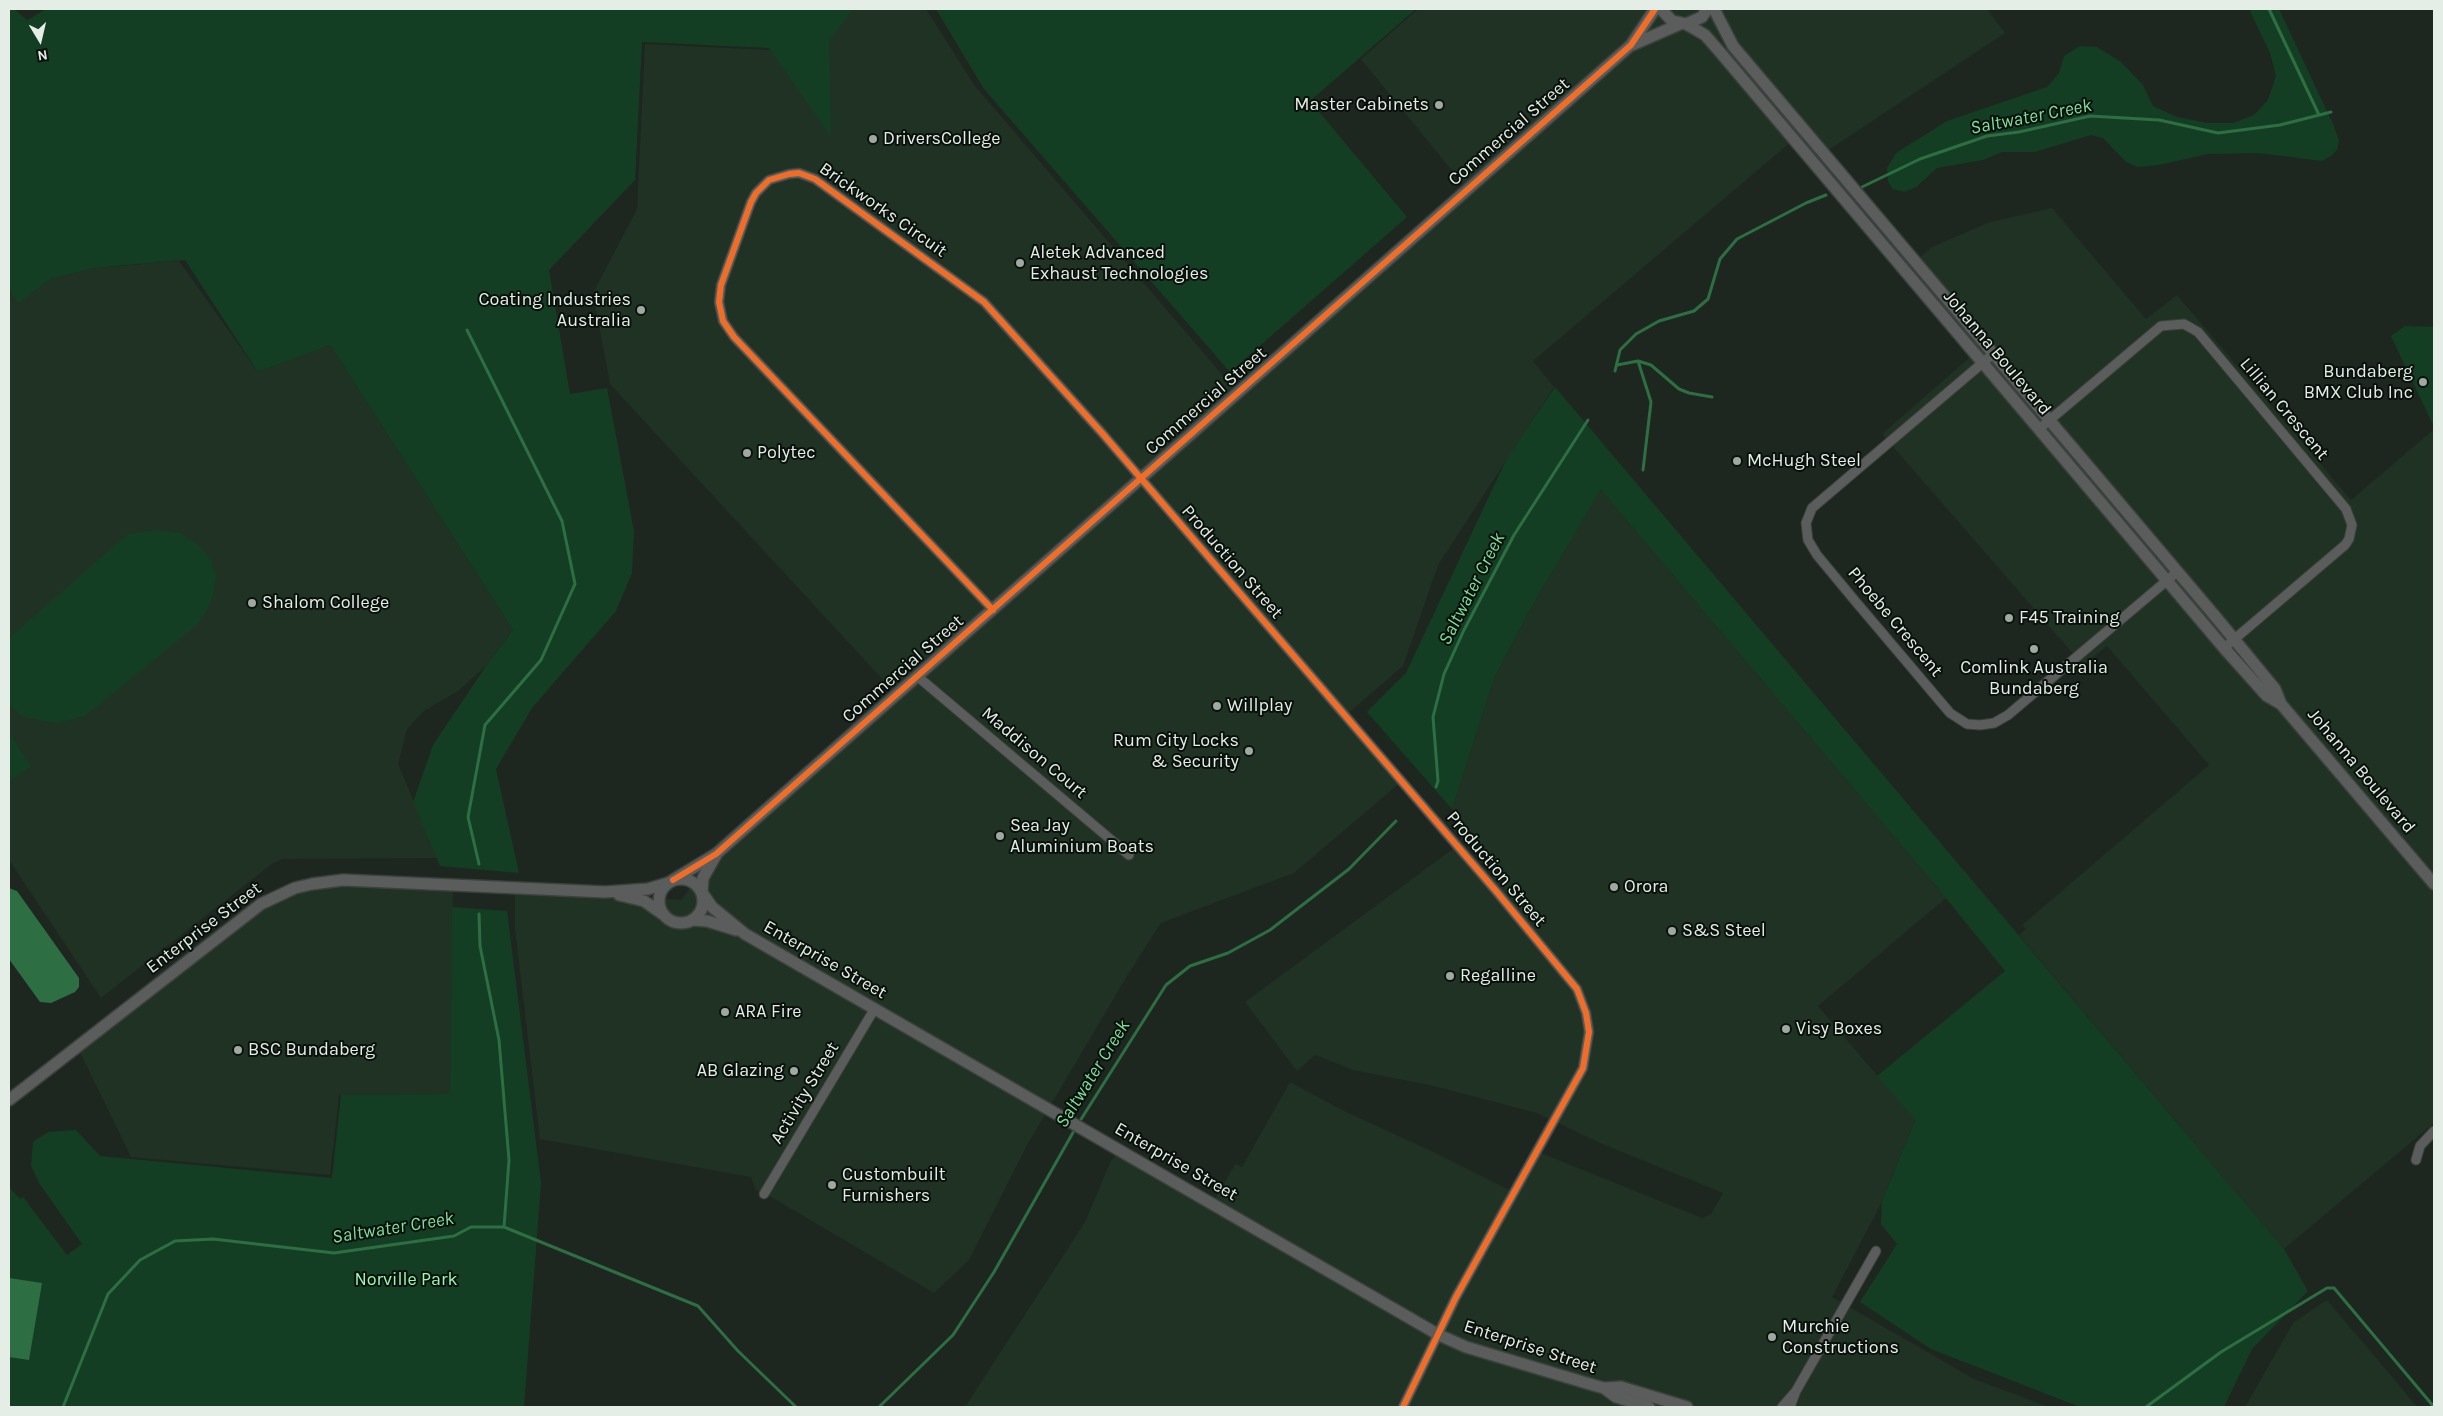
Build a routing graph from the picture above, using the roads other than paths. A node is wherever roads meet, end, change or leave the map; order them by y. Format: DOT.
graph roads {
  1 [pos="1655,9"];
  2 [pos="1661,9"];
  3 [pos="1707,9"];
  4 [pos="1714,9"];
  5 [pos="1683,24"];
  6 [pos="1630,45"];
  7 [pos="1993,354"];
  8 [pos="1983,362"];
  9 [pos="2050,420"];
  10 [pos="2039,429"];
  11 [pos="1141,478"];
  12 [pos="2177,572"];
  13 [pos="2167,580"];
  14 [pos="993,610"];
  15 [pos="2234,639"];
  16 [pos="2224,648"];
  17 [pos="918,676"];
  18 [pos="2281,704"];
  19 [pos="716,854"];
  20 [pos="1130,855"];
  21 [pos="671,882"];
  22 [pos="2434,884"];
  23 [pos="606,892"];
  24 [pos="702,893"];
  25 [pos="664,915"];
  26 [pos="692,920"];
  27 [pos="745,934"];
  28 [pos="875,1008"];
  29 [pos="9,1100"];
  30 [pos="2434,1131"];
  31 [pos="2416,1160"];
  32 [pos="764,1194"];
  33 [pos="1876,1251"];
  34 [pos="1439,1334"];
  35 [pos="1604,1388"];
  36 [pos="1794,1401"];
  37 [pos="1403,1407"];
  38 [pos="1649,1407"];
  39 [pos="1686,1407"];
  40 [pos="1782,1407"];
  1 -- 6 [label="street, Commercial Street"];
  2 -- 5 [label="street, Johanna Boulevard"];
  3 -- 5 [label="street, Commercial Street"];
  4 -- 7 [label="street, Johanna Boulevard"];
  5 -- 6 [label="street, Commercial Street"];
  5 -- 8 [label="street, Johanna Boulevard"];
  6 -- 11 [label="street, Commercial Street"];
  7 -- 8 [label="street, Phoebe Crescent"];
  7 -- 9 [label="street, Johanna Boulevard"];
  8 -- 10 [label="street, Johanna Boulevard"];
  8 -- 13 [label="street, Phoebe Crescent"];
  9 -- 10 [label="street, Lillian Crescent"];
  9 -- 12 [label="street, Johanna Boulevard"];
  9 -- 15 [label="street, Lillian Crescent"];
  10 -- 13 [label="street, Johanna Boulevard"];
  11 -- 14 [label="street, Commercial Street"];
  11 -- 14 [label="street, Brickworks Circuit"];
  11 -- 34 [label="street, Production Street"];
  12 -- 13 [label="street, Phoebe Crescent"];
  12 -- 15 [label="street, Johanna Boulevard"];
  13 -- 16 [label="street, Johanna Boulevard"];
  14 -- 17 [label="street, Commercial Street"];
  15 -- 16 [label="street, Lillian Crescent"];
  15 -- 18 [label="street, Johanna Boulevard"];
  16 -- 18 [label="street, Johanna Boulevard"];
  17 -- 19 [label="street, Commercial Street"];
  17 -- 20 [label="street, Maddison Court"];
  18 -- 22 [label="street, Johanna Boulevard"];
  19 -- 21 [label="street, Commercial Street"];
  19 -- 24 [label="street, Commercial Street"];
  21 -- 23 [label="street, Enterprise Street"];
  21 -- 24 [label="street"];
  21 -- 25 [label="street"];
  23 -- 25 [label="street, Enterprise Street"];
  23 -- 29 [label="street, Enterprise Street"];
  24 -- 26 [label="street"];
  24 -- 27 [label="street, Enterprise Street"];
  25 -- 26 [label="street"];
  26 -- 27 [label="street, Enterprise Street"];
  27 -- 28 [label="street, Enterprise Street"];
  28 -- 32 [label="street, Activity Street"];
  28 -- 34 [label="street, Enterprise Street"];
  30 -- 31 [label="street"];
  33 -- 36 [label="street"];
  34 -- 35 [label="street, Enterprise Street"];
  34 -- 37 [label="street, Production Street"];
  35 -- 38 [label="street, Enterprise Street"];
  35 -- 39 [label="street, Enterprise Street"];
  36 -- 40 [label="street"];
}
